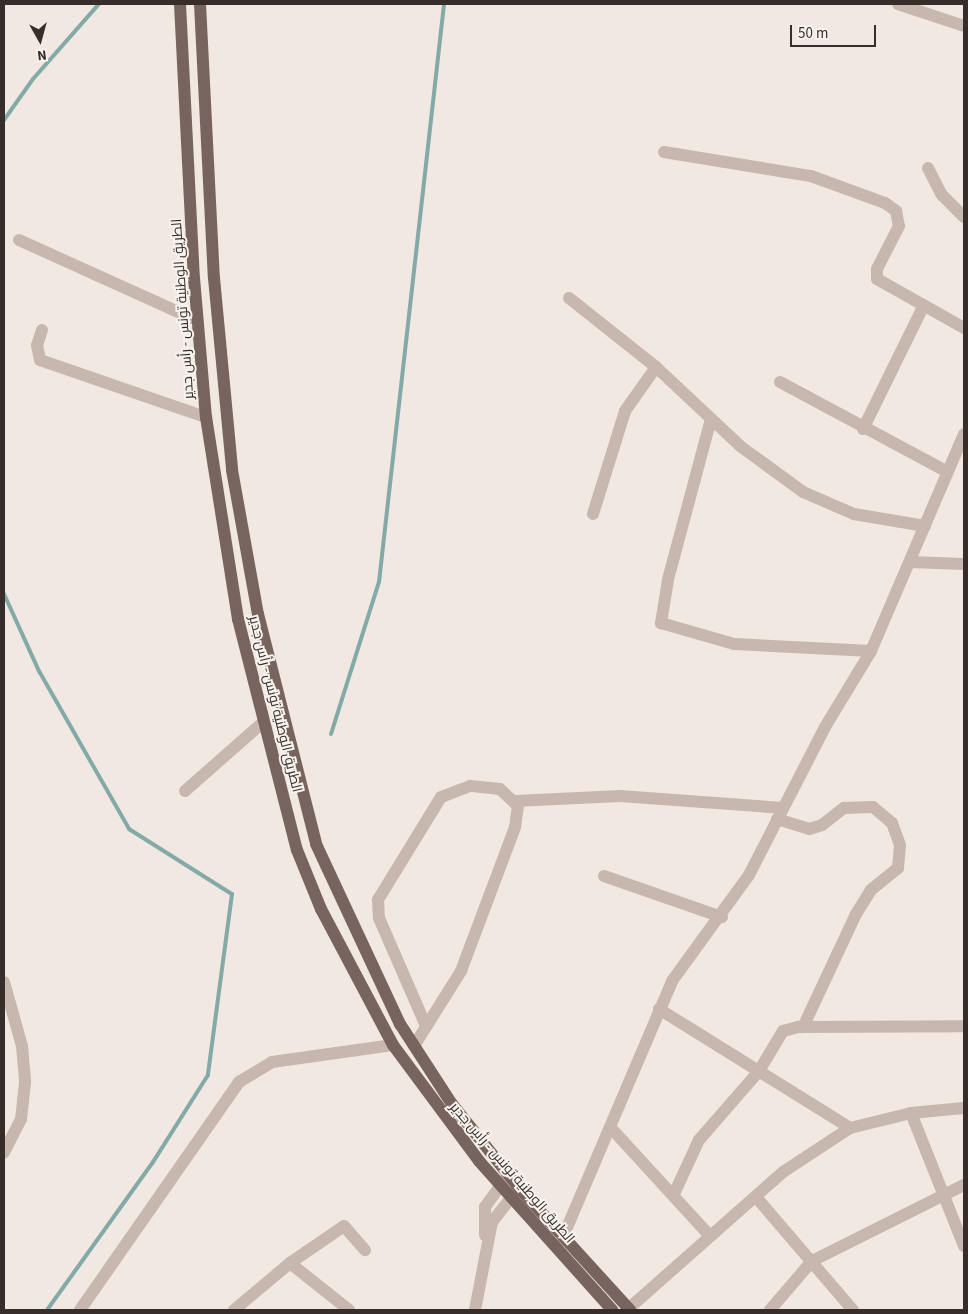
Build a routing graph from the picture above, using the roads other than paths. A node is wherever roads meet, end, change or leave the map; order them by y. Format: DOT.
graph roads {
  1 [pos="180,4"];
  2 [pos="200,4"];
  3 [pos="898,4"];
  4 [pos="964,26"];
  5 [pos="664,152"];
  6 [pos="928,168"];
  7 [pos="964,217"];
  8 [pos="19,240"];
  9 [pos="194,278"];
  10 [pos="214,278"];
  11 [pos="569,298"];
  12 [pos="924,305"];
  13 [pos="198,320"];
  14 [pos="964,328"];
  15 [pos="42,330"];
  16 [pos="656,367"];
  17 [pos="780,382"];
  18 [pos="206,417"];
  19 [pos="711,419"];
  20 [pos="864,430"];
  21 [pos="964,434"];
  22 [pos="946,471"];
  23 [pos="593,514"];
  24 [pos="925,526"];
  25 [pos="911,562"];
  26 [pos="964,564"];
  27 [pos="871,651"];
  28 [pos="262,723"];
  29 [pos="185,791"];
  30 [pos="515,801"];
  31 [pos="780,813"];
  32 [pos="604,876"];
  33 [pos="722,917"];
  34 [pos="4,982"];
  35 [pos="659,1009"];
  36 [pos="426,1026"];
  37 [pos="964,1026"];
  38 [pos="803,1027"];
  39 [pos="393,1045"];
  40 [pos="414,1046"];
  41 [pos="759,1071"];
  42 [pos="964,1108"];
  43 [pos="911,1113"];
  44 [pos="612,1128"];
  45 [pos="850,1128"];
  46 [pos="4,1153"];
  47 [pos="509,1175"];
  48 [pos="964,1185"];
  49 [pos="500,1186"];
  50 [pos="515,1192"];
  51 [pos="674,1194"];
  52 [pos="756,1197"];
  53 [pos="941,1197"];
  54 [pos="708,1235"];
  55 [pos="563,1237"];
  56 [pos="486,1242"];
  57 [pos="964,1246"];
  58 [pos="365,1250"];
  59 [pos="812,1261"];
  60 [pos="290,1263"];
  61 [pos="80,1310"];
  62 [pos="234,1310"];
  63 [pos="349,1310"];
  64 [pos="476,1310"];
  65 [pos="612,1310"];
  66 [pos="629,1310"];
  67 [pos="770,1310"];
  68 [pos="854,1310"];
  1 -- 9 [label="main road, الطريق الوطنية تونس - رأس جدير"];
  2 -- 10 [label="main road, الطريق الوطنية تونس - رأس جدير"];
  3 -- 4 [label="street"];
  5 -- 12 [label="street"];
  6 -- 7 [label="street"];
  8 -- 13 [label="street"];
  9 -- 10 [label="main road"];
  9 -- 13 [label="main road, الطريق الوطنية تونس - رأس جدير"];
  10 -- 40 [label="main road, الطريق الوطنية تونس - رأس جدير"];
  11 -- 16 [label="street"];
  12 -- 14 [label="street"];
  12 -- 20 [label="street"];
  13 -- 18 [label="main road, الطريق الوطنية تونس - رأس جدير"];
  15 -- 18 [label="street"];
  16 -- 19 [label="street"];
  16 -- 23 [label="street"];
  17 -- 20 [label="street"];
  18 -- 28 [label="main road, الطريق الوطنية تونس - رأس جدير"];
  19 -- 24 [label="street"];
  19 -- 27 [label="street"];
  20 -- 22 [label="street"];
  21 -- 22 [label="street"];
  22 -- 24 [label="street"];
  24 -- 25 [label="street"];
  25 -- 26 [label="street"];
  25 -- 27 [label="street"];
  27 -- 31 [label="street"];
  28 -- 29 [label="street"];
  28 -- 39 [label="main road, الطريق الوطنية تونس - رأس جدير"];
  30 -- 31 [label="street"];
  30 -- 36 [label="street"];
  30 -- 36 [label="street"];
  31 -- 33 [label="street"];
  31 -- 38 [label="street"];
  32 -- 33 [label="street"];
  33 -- 35 [label="street"];
  34 -- 46 [label="street"];
  35 -- 41 [label="street"];
  35 -- 44 [label="street"];
  36 -- 40 [label="street"];
  37 -- 38 [label="street"];
  38 -- 41 [label="street"];
  39 -- 49 [label="main road, الطريق الوطنية تونس - رأس جدير"];
  39 -- 61 [label="street"];
  40 -- 47 [label="main road, الطريق الوطنية تونس - رأس جدير"];
  41 -- 45 [label="street"];
  41 -- 51 [label="street"];
  42 -- 43 [label="street"];
  43 -- 45 [label="street"];
  43 -- 53 [label="street"];
  44 -- 51 [label="street"];
  44 -- 55 [label="street"];
  45 -- 52 [label="street"];
  47 -- 49 [label="street"];
  47 -- 50 [label="main road, الطريق الوطنية تونس - رأس جدير"];
  48 -- 53 [label="street"];
  49 -- 50 [label="main road, الطريق الوطنية تونس - رأس جدير"];
  49 -- 56 [label="street"];
  50 -- 55 [label="main road, الطريق الوطنية تونس - رأس جدير"];
  50 -- 56 [label="street"];
  50 -- 65 [label="main road, الطريق الوطنية تونس - رأس جدير"];
  51 -- 54 [label="street"];
  52 -- 54 [label="street"];
  52 -- 59 [label="street"];
  53 -- 57 [label="street"];
  53 -- 59 [label="street"];
  54 -- 66 [label="street"];
  55 -- 66 [label="main road, الطريق الوطنية تونس - رأس جدير"];
  56 -- 64 [label="street"];
  58 -- 60 [label="street"];
  59 -- 67 [label="street"];
  59 -- 68 [label="street"];
  60 -- 62 [label="street"];
  60 -- 63 [label="street"];
}
